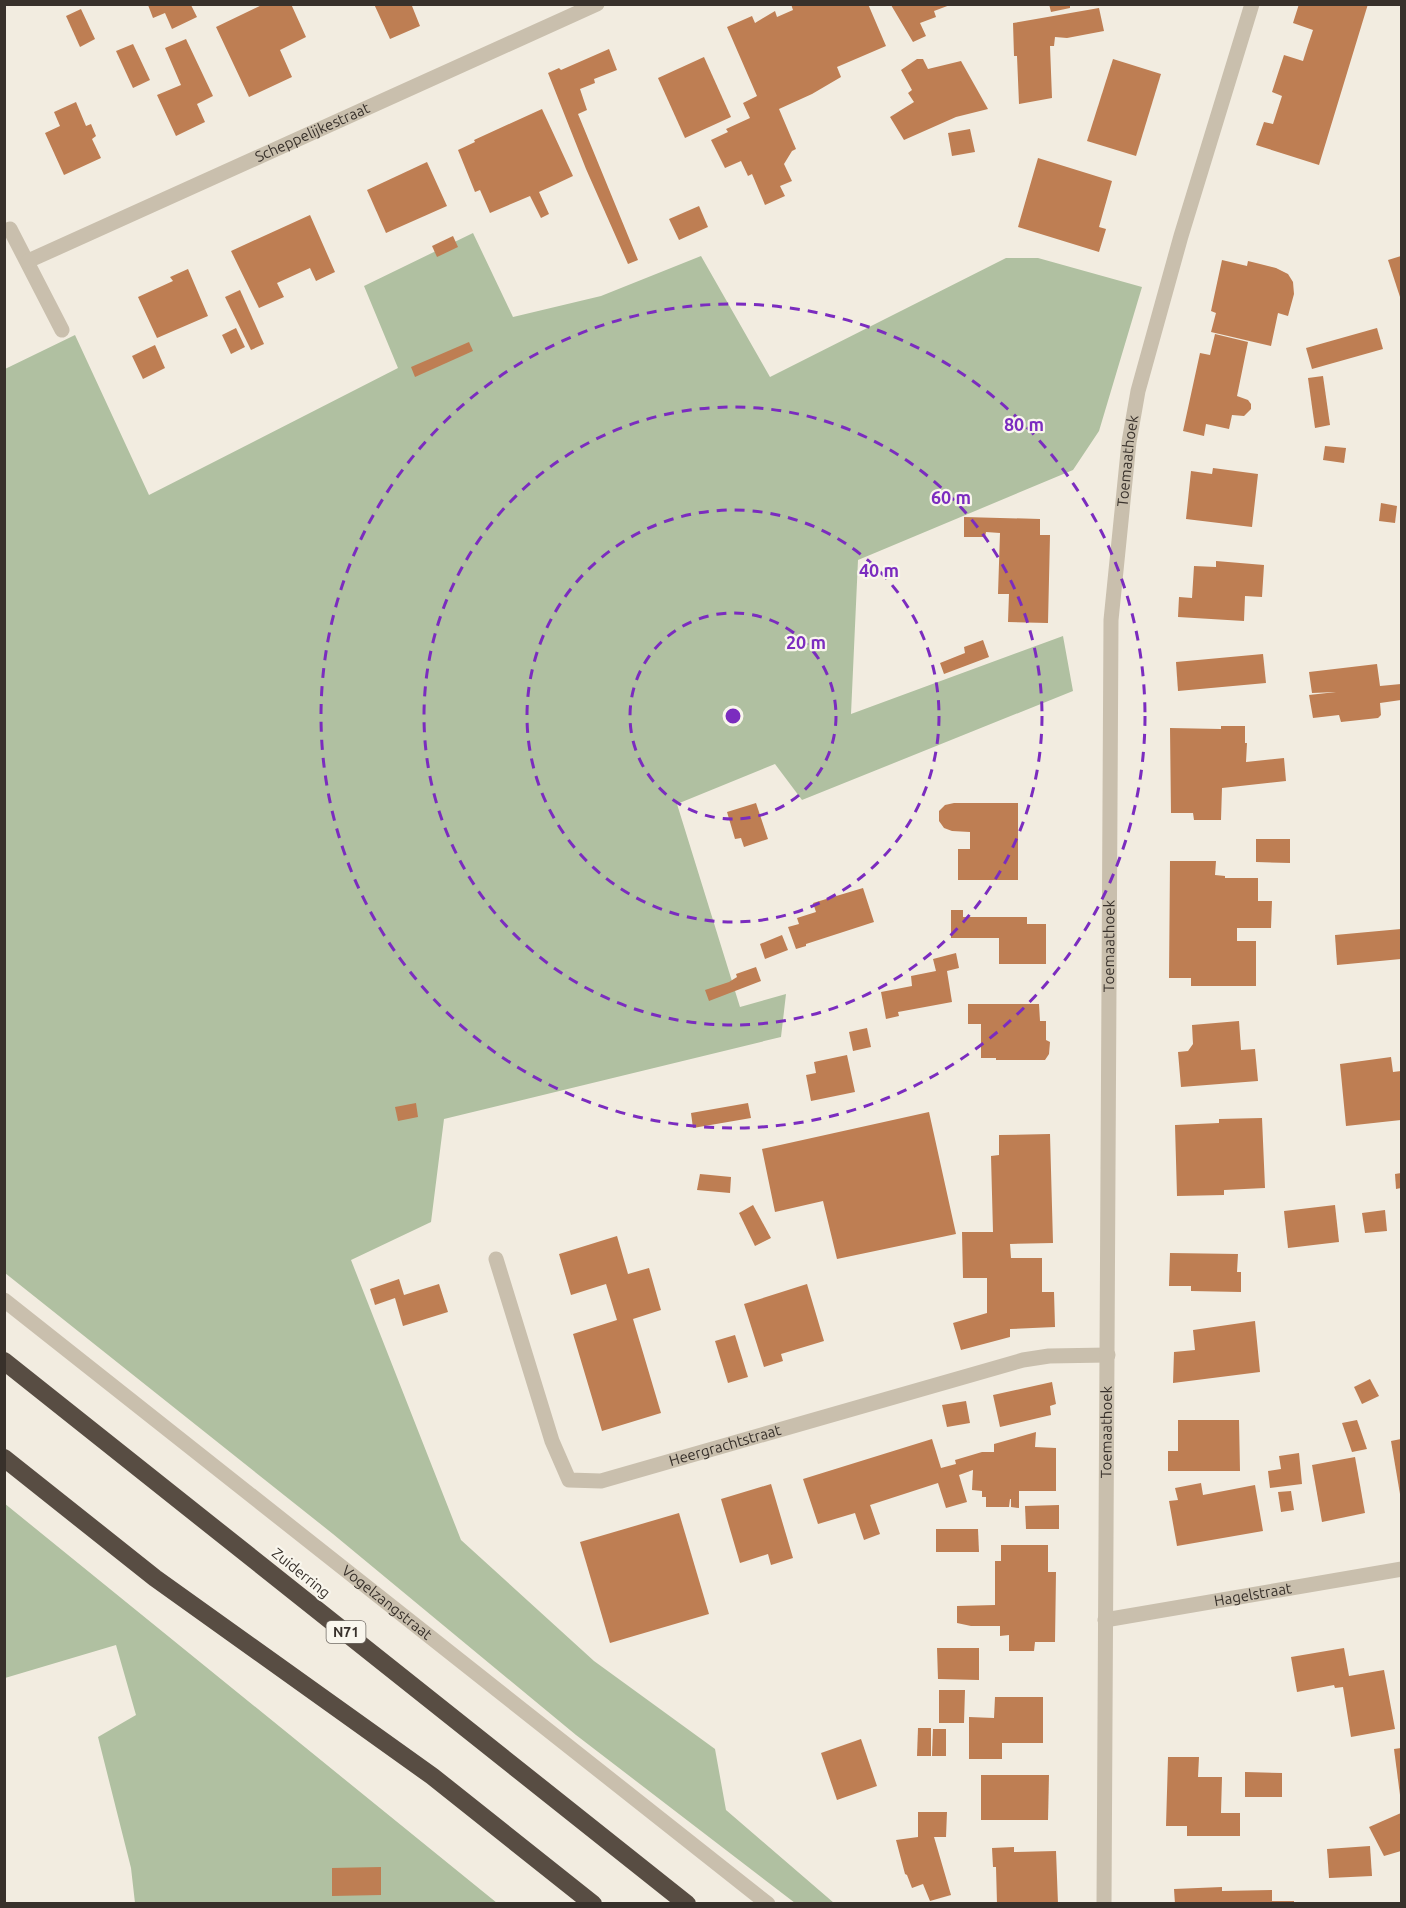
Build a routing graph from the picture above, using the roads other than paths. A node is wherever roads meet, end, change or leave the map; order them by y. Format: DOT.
graph roads {
  1 [pos="597,4"];
  2 [pos="1252,4"];
  3 [pos="10,229"];
  4 [pos="28,261"];
  5 [pos="62,330"];
  6 [pos="496,1259"];
  7 [pos="4,1300"];
  8 [pos="1108,1355"];
  9 [pos="4,1361"];
  10 [pos="4,1458"];
  11 [pos="1401,1569"];
  12 [pos="1105,1620"];
  13 [pos="593,1904"];
  14 [pos="687,1904"];
  15 [pos="768,1904"];
  16 [pos="1104,1904"];
  1 -- 4 [label="street, Scheppelijkestraat"];
  2 -- 8 [label="street, Toemaathoek"];
  3 -- 4 [label="street"];
  4 -- 5 [label="street"];
  6 -- 8 [label="street, Heergrachtstraat"];
  7 -- 15 [label="street, Vogelzangstraat"];
  8 -- 12 [label="street, Toemaathoek"];
  9 -- 14 [label="highway, Zuiderring / N71"];
  10 -- 13 [label="highway"];
  11 -- 12 [label="street, Hagelstraat"];
  12 -- 16 [label="street, Toemaathoek"];
}
